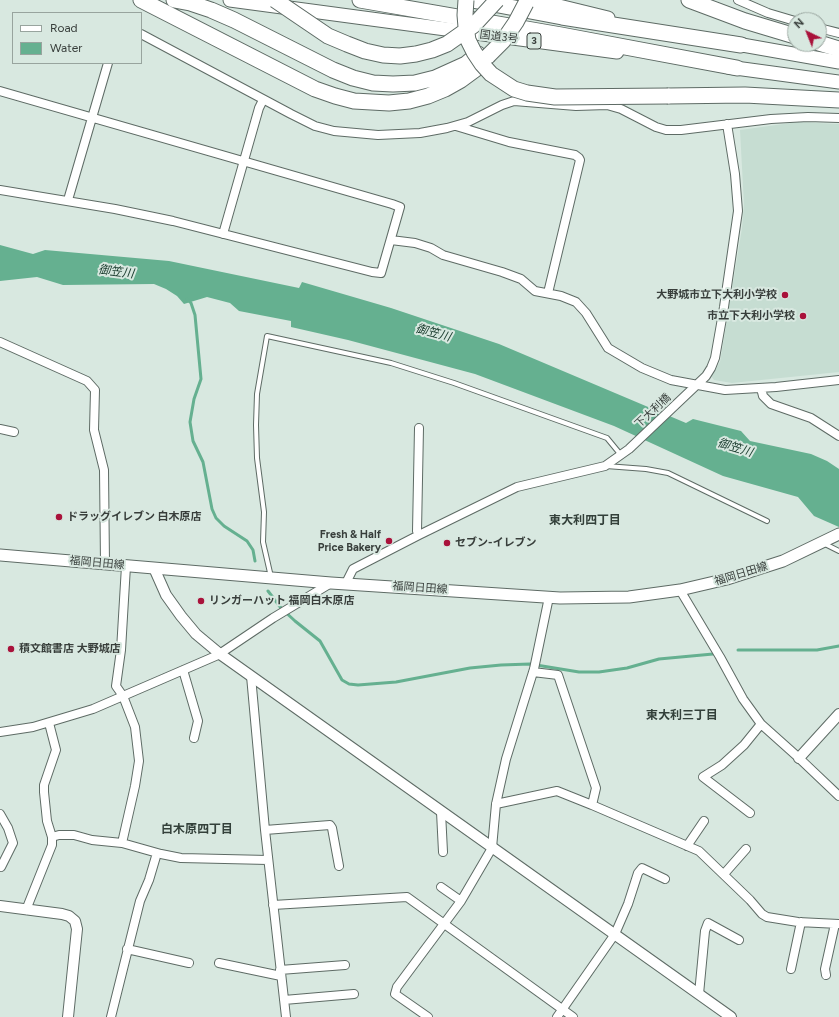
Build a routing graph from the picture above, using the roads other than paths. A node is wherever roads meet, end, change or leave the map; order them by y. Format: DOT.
graph roads {
  1 [pos="141,0"];
  2 [pos="174,0"];
  3 [pos="230,0"];
  4 [pos="274,0"];
  5 [pos="360,0"];
  6 [pos="466,0"];
  7 [pos="472,0"];
  8 [pos="497,0"];
  9 [pos="689,0"];
  10 [pos="738,0"];
  11 [pos="529,1"];
  12 [pos="787,19"];
  13 [pos="827,30"];
  14 [pos="839,33"];
  15 [pos="787,34"];
  16 [pos="142,35"];
  17 [pos="741,45"];
  18 [pos="827,45"];
  19 [pos="839,49"];
  20 [pos="485,54"];
  21 [pos="839,62"];
  22 [pos="108,64"];
  23 [pos="737,68"];
  24 [pos="839,82"];
  25 [pos="0,91"];
  26 [pos="264,100"];
  27 [pos="839,100"];
  28 [pos="92,117"];
  29 [pos="839,118"];
  30 [pos="727,124"];
  31 [pos="456,126"];
  32 [pos="244,160"];
  33 [pos="0,190"];
  34 [pos="68,200"];
  35 [pos="223,234"];
  36 [pos="391,240"];
  37 [pos="548,293"];
  38 [pos="0,342"];
  39 [pos="839,380"];
  40 [pos="695,387"];
  41 [pos="761,388"];
  42 [pos="419,428"];
  43 [pos="0,429"];
  44 [pos="14,432"];
  45 [pos="839,436"];
  46 [pos="620,455"];
  47 [pos="605,466"];
  48 [pos="767,521"];
  49 [pos="419,535"];
  50 [pos="831,539"];
  51 [pos="839,551"];
  52 [pos="0,555"];
  53 [pos="105,564"];
  54 [pos="126,566"];
  55 [pos="154,568"];
  56 [pos="271,578"];
  57 [pos="331,583"];
  58 [pos="346,583"];
  59 [pos="680,590"];
  60 [pos="549,597"];
  61 [pos="220,654"];
  62 [pos="534,668"];
  63 [pos="183,670"];
  64 [pos="251,676"];
  65 [pos="123,696"];
  66 [pos="839,714"];
  67 [pos="49,723"];
  68 [pos="761,724"];
  69 [pos="0,732"];
  70 [pos="194,738"];
  71 [pos="799,758"];
  72 [pos="839,796"];
  73 [pos="496,804"];
  74 [pos="592,805"];
  75 [pos="441,812"];
  76 [pos="750,813"];
  77 [pos="0,814"];
  78 [pos="704,822"];
  79 [pos="265,830"];
  80 [pos="52,836"];
  81 [pos="122,843"];
  82 [pos="687,846"];
  83 [pos="492,848"];
  84 [pos="746,850"];
  85 [pos="443,852"];
  86 [pos="157,853"];
  87 [pos="268,860"];
  88 [pos="339,866"];
  89 [pos="0,868"];
  90 [pos="724,874"];
  91 [pos="665,879"];
  92 [pos="441,887"];
  93 [pos="460,901"];
  94 [pos="273,905"];
  95 [pos="0,906"];
  96 [pos="26,910"];
  97 [pos="801,922"];
  98 [pos="444,924"];
  99 [pos="837,924"];
  100 [pos="615,934"];
  101 [pos="740,940"];
  102 [pos="127,949"];
  103 [pos="189,963"];
  104 [pos="219,963"];
  105 [pos="345,965"];
  106 [pos="791,969"];
  107 [pos="281,973"];
  108 [pos="826,975"];
  109 [pos="354,994"];
  110 [pos="699,994"];
  111 [pos="284,1000"];
  112 [pos="562,1010"];
  113 [pos="68,1017"];
  114 [pos="111,1017"];
  115 [pos="286,1017"];
  116 [pos="428,1017"];
  117 [pos="557,1017"];
  118 [pos="573,1017"];
  119 [pos="731,1017"];
  1 -- 20 [label="highway"];
  2 -- 20 [label="highway"];
  3 -- 23 [label="highway, 国道3号 / 3"];
  4 -- 8 [label="highway, bridge"];
  5 -- 23 [label="highway"];
  6 -- 27 [label="highway, bridge"];
  7 -- 17 [label="highway"];
  9 -- 15 [label="highway"];
  10 -- 12 [label="street"];
  11 -- 17 [label="highway"];
  11 -- 20 [label="highway, bridge"];
  13 -- 14 [label="street"];
  16 -- 26 [label="street"];
  17 -- 21 [label="highway"];
  18 -- 19 [label="highway"];
  22 -- 28 [label="street"];
  23 -- 24 [label="highway, 国道3号 / 3"];
  25 -- 28 [label="street"];
  26 -- 31 [label="street"];
  26 -- 32 [label="street"];
  28 -- 32 [label="street"];
  28 -- 34 [label="street"];
  29 -- 30 [label="street"];
  30 -- 31 [label="street"];
  30 -- 40 [label="street, 下大利橋"];
  31 -- 37 [label="street"];
  32 -- 35 [label="street"];
  32 -- 36 [label="street"];
  33 -- 34 [label="street"];
  34 -- 35 [label="street"];
  35 -- 36 [label="street"];
  36 -- 37 [label="street"];
  37 -- 40 [label="street"];
  38 -- 53 [label="street"];
  39 -- 41 [label="street"];
  40 -- 41 [label="street"];
  40 -- 46 [label="street, 下大利橋"];
  41 -- 45 [label="street"];
  42 -- 49 [label="street"];
  43 -- 44 [label="street"];
  46 -- 47 [label="street, 下大利橋"];
  46 -- 56 [label="lane"];
  47 -- 48 [label="lane"];
  47 -- 49 [label="street"];
  49 -- 58 [label="street"];
  50 -- 51 [label="lane"];
  50 -- 59 [label="main road, 福岡日田線"];
  52 -- 53 [label="main road, 福岡日田線"];
  53 -- 54 [label="main road, 福岡日田線"];
  54 -- 55 [label="main road, 福岡日田線"];
  54 -- 65 [label="street"];
  55 -- 56 [label="main road, 福岡日田線"];
  55 -- 61 [label="street"];
  56 -- 57 [label="main road, 福岡日田線"];
  57 -- 58 [label="main road, 福岡日田線"];
  57 -- 61 [label="street"];
  58 -- 60 [label="main road, 福岡日田線"];
  59 -- 60 [label="main road, 福岡日田線"];
  59 -- 68 [label="street"];
  60 -- 62 [label="street"];
  61 -- 63 [label="street"];
  61 -- 64 [label="street"];
  62 -- 73 [label="street"];
  62 -- 74 [label="street"];
  63 -- 65 [label="street"];
  63 -- 70 [label="street"];
  64 -- 75 [label="street"];
  64 -- 79 [label="street"];
  65 -- 67 [label="street"];
  65 -- 81 [label="street"];
  66 -- 71 [label="street"];
  67 -- 69 [label="street"];
  67 -- 80 [label="street"];
  68 -- 71 [label="street"];
  68 -- 76 [label="street"];
  71 -- 72 [label="street"];
  73 -- 74 [label="street"];
  73 -- 83 [label="street"];
  74 -- 82 [label="street"];
  75 -- 83 [label="street"];
  75 -- 85 [label="street"];
  77 -- 89 [label="street"];
  78 -- 82 [label="street"];
  79 -- 87 [label="street"];
  79 -- 88 [label="street"];
  80 -- 81 [label="street"];
  80 -- 96 [label="street"];
  81 -- 86 [label="street"];
  82 -- 90 [label="street"];
  83 -- 93 [label="street"];
  83 -- 100 [label="street"];
  84 -- 90 [label="street"];
  86 -- 87 [label="street"];
  86 -- 102 [label="street"];
  87 -- 94 [label="street"];
  90 -- 97 [label="street"];
  91 -- 100 [label="street"];
  92 -- 93 [label="street"];
  93 -- 98 [label="street"];
  94 -- 98 [label="street"];
  94 -- 107 [label="street"];
  95 -- 96 [label="street"];
  96 -- 113 [label="street"];
  97 -- 99 [label="street"];
  97 -- 106 [label="street"];
  98 -- 112 [label="street"];
  98 -- 116 [label="street"];
  99 -- 108 [label="street"];
  100 -- 110 [label="street"];
  100 -- 112 [label="street"];
  101 -- 110 [label="street"];
  102 -- 103 [label="street"];
  102 -- 114 [label="street"];
  104 -- 107 [label="street"];
  105 -- 107 [label="street"];
  107 -- 111 [label="street"];
  109 -- 111 [label="street"];
  110 -- 119 [label="street"];
  111 -- 115 [label="street"];
  112 -- 117 [label="street"];
  112 -- 118 [label="street"];
}
